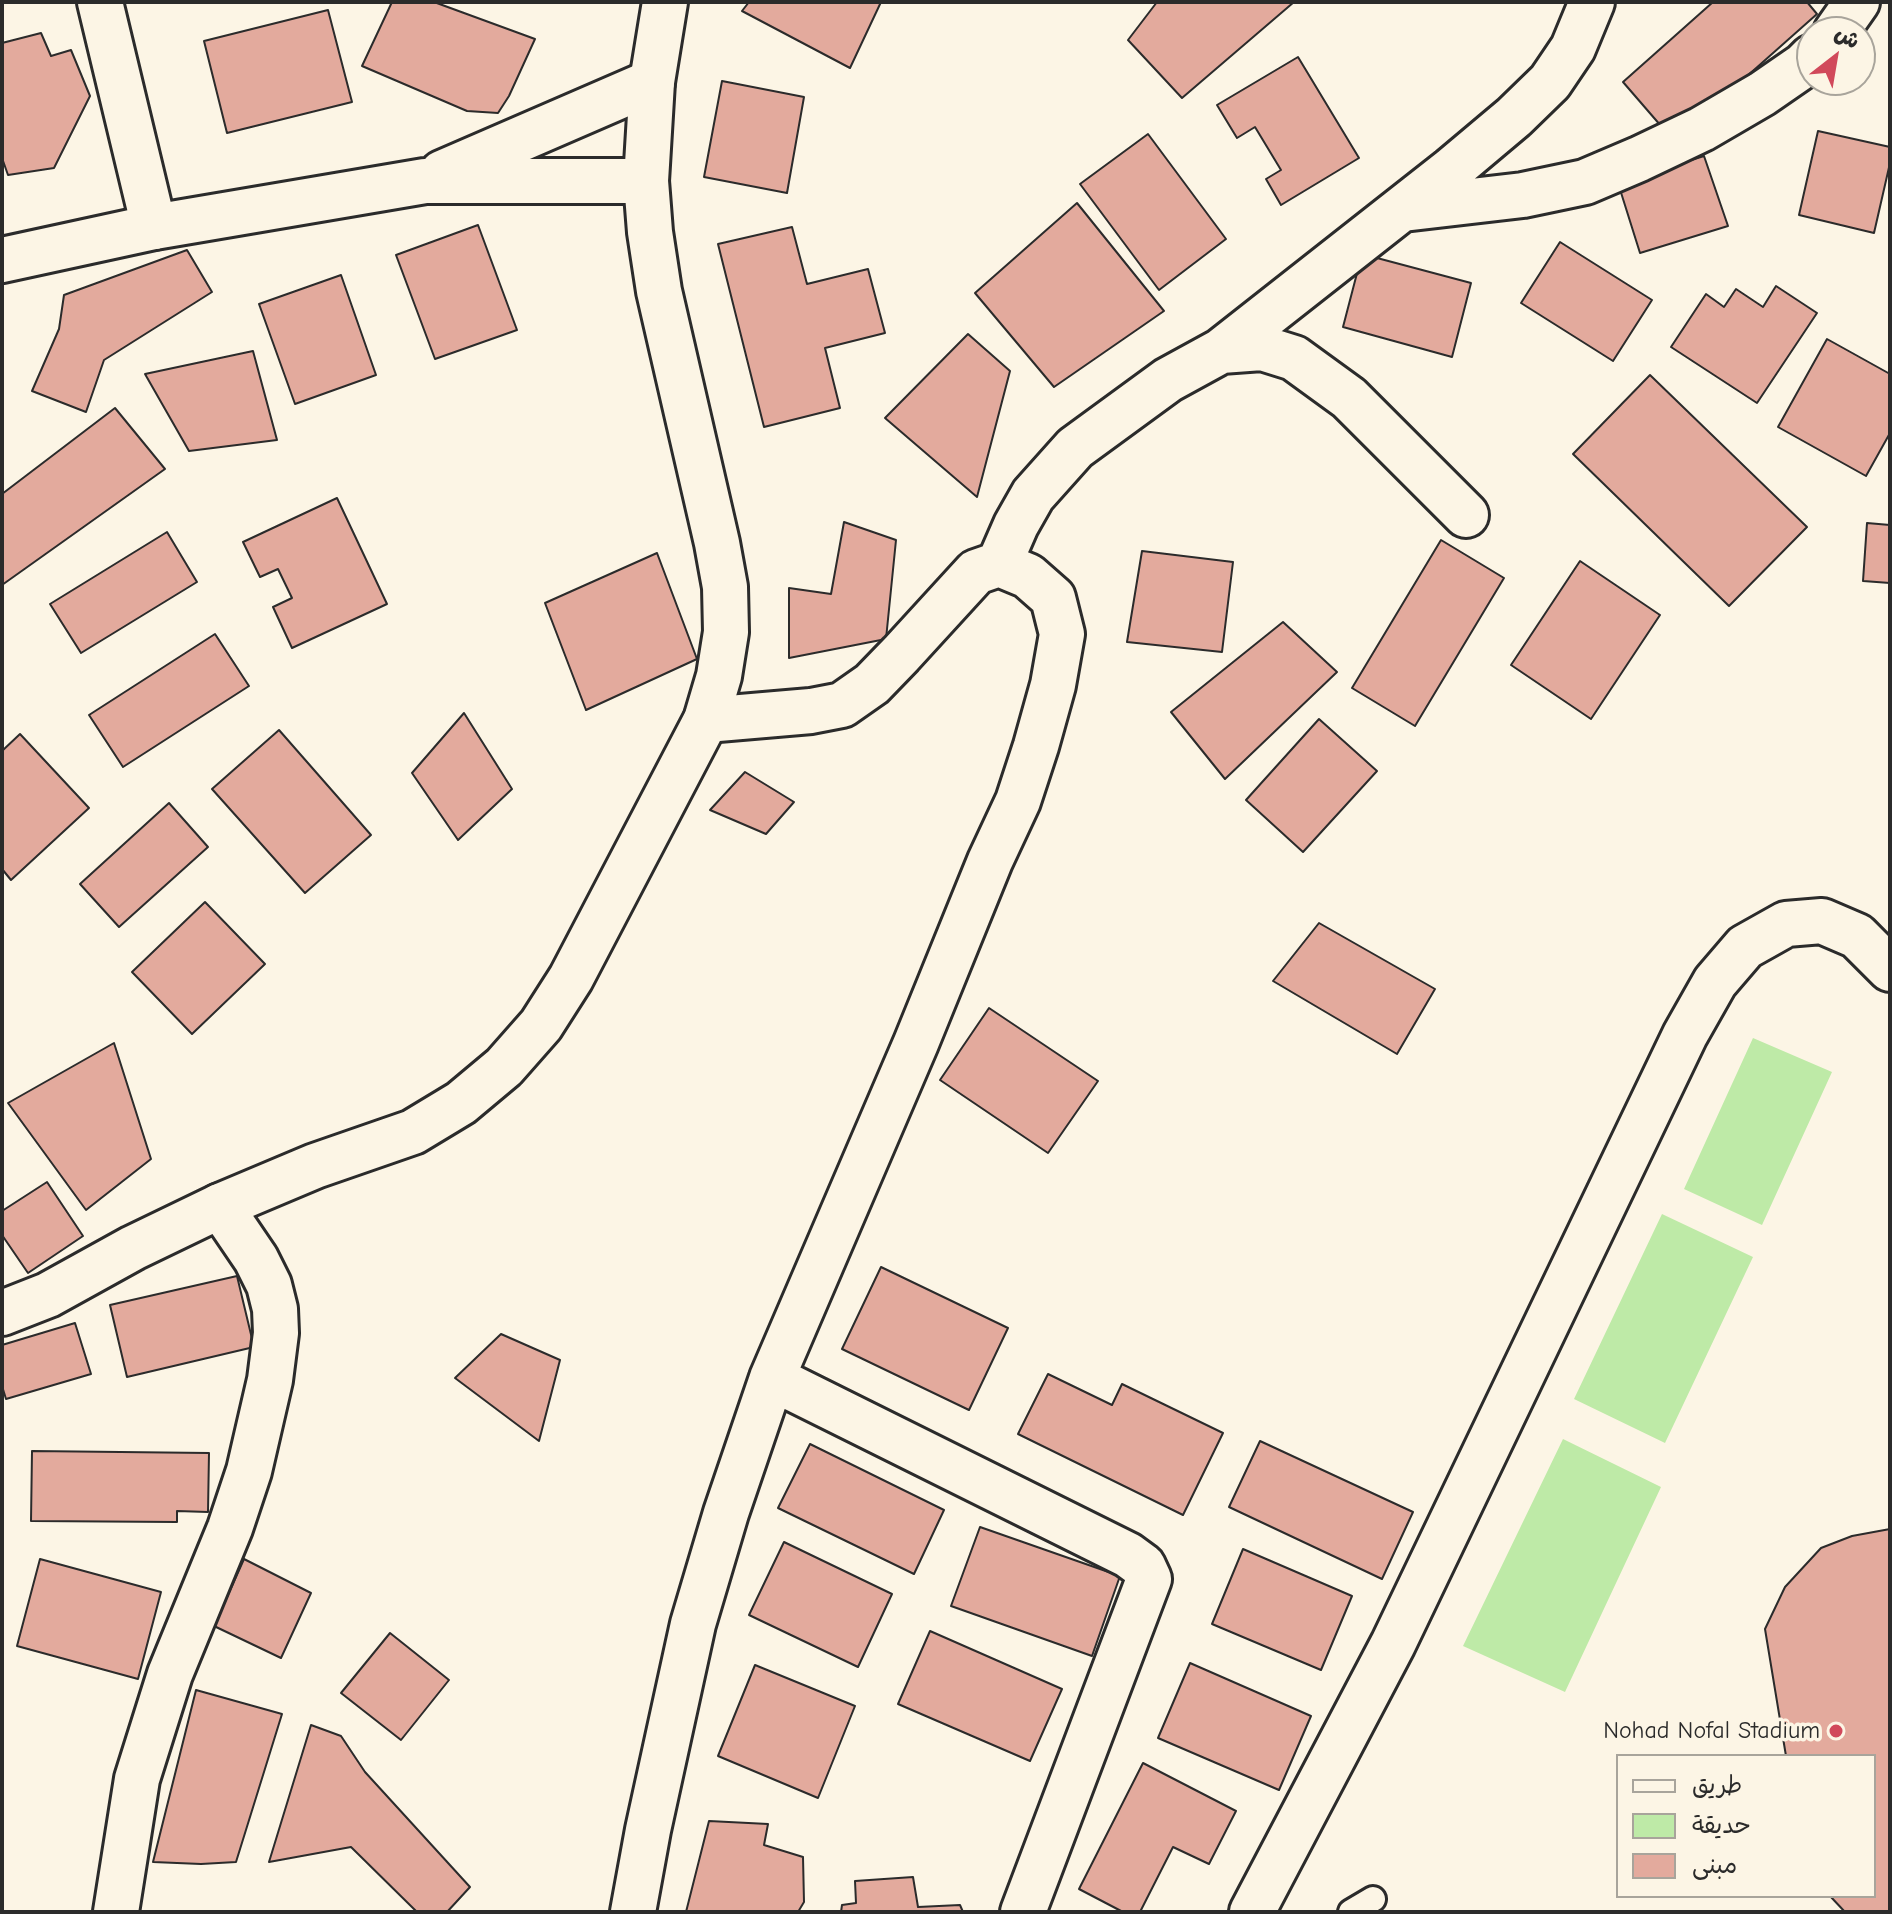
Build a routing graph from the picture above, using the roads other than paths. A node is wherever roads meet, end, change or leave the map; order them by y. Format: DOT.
graph roads {
  1 [pos="100,2"];
  2 [pos="665,2"];
  3 [pos="1592,2"];
  4 [pos="1796,71"];
  5 [pos="652,82"];
  6 [pos="425,181"];
  7 [pos="646,181"];
  8 [pos="1403,209"];
  9 [pos="154,227"];
  10 [pos="3,263"];
  11 [pos="1221,351"];
  12 [pos="1466,515"];
  13 [pos="999,564"];
  14 [pos="706,720"];
  15 [pos="1890,969"];
  16 [pos="220,1206"];
  17 [pos="2,1313"];
  18 [pos="772,1378"];
  19 [pos="1373,1899"];
  20 [pos="116,1912"];
  21 [pos="633,1912"];
  22 [pos="1023,1912"];
  23 [pos="1252,1912"];
  24 [pos="1351,1912"];
  1 -- 9 [label="street"];
  2 -- 5 [label="street"];
  3 -- 8 [label="street"];
  4 -- 8 [label="street"];
  5 -- 6 [label="street"];
  5 -- 7 [label="street"];
  6 -- 7 [label="street"];
  6 -- 9 [label="street"];
  7 -- 14 [label="street"];
  8 -- 11 [label="street"];
  9 -- 10 [label="street"];
  11 -- 12 [label="street"];
  11 -- 13 [label="street"];
  13 -- 14 [label="street"];
  13 -- 18 [label="street"];
  14 -- 16 [label="street"];
  15 -- 23 [label="street"];
  16 -- 17 [label="street"];
  16 -- 20 [label="street"];
  18 -- 21 [label="street"];
  18 -- 22 [label="street"];
  19 -- 24 [label="lane"];
}
